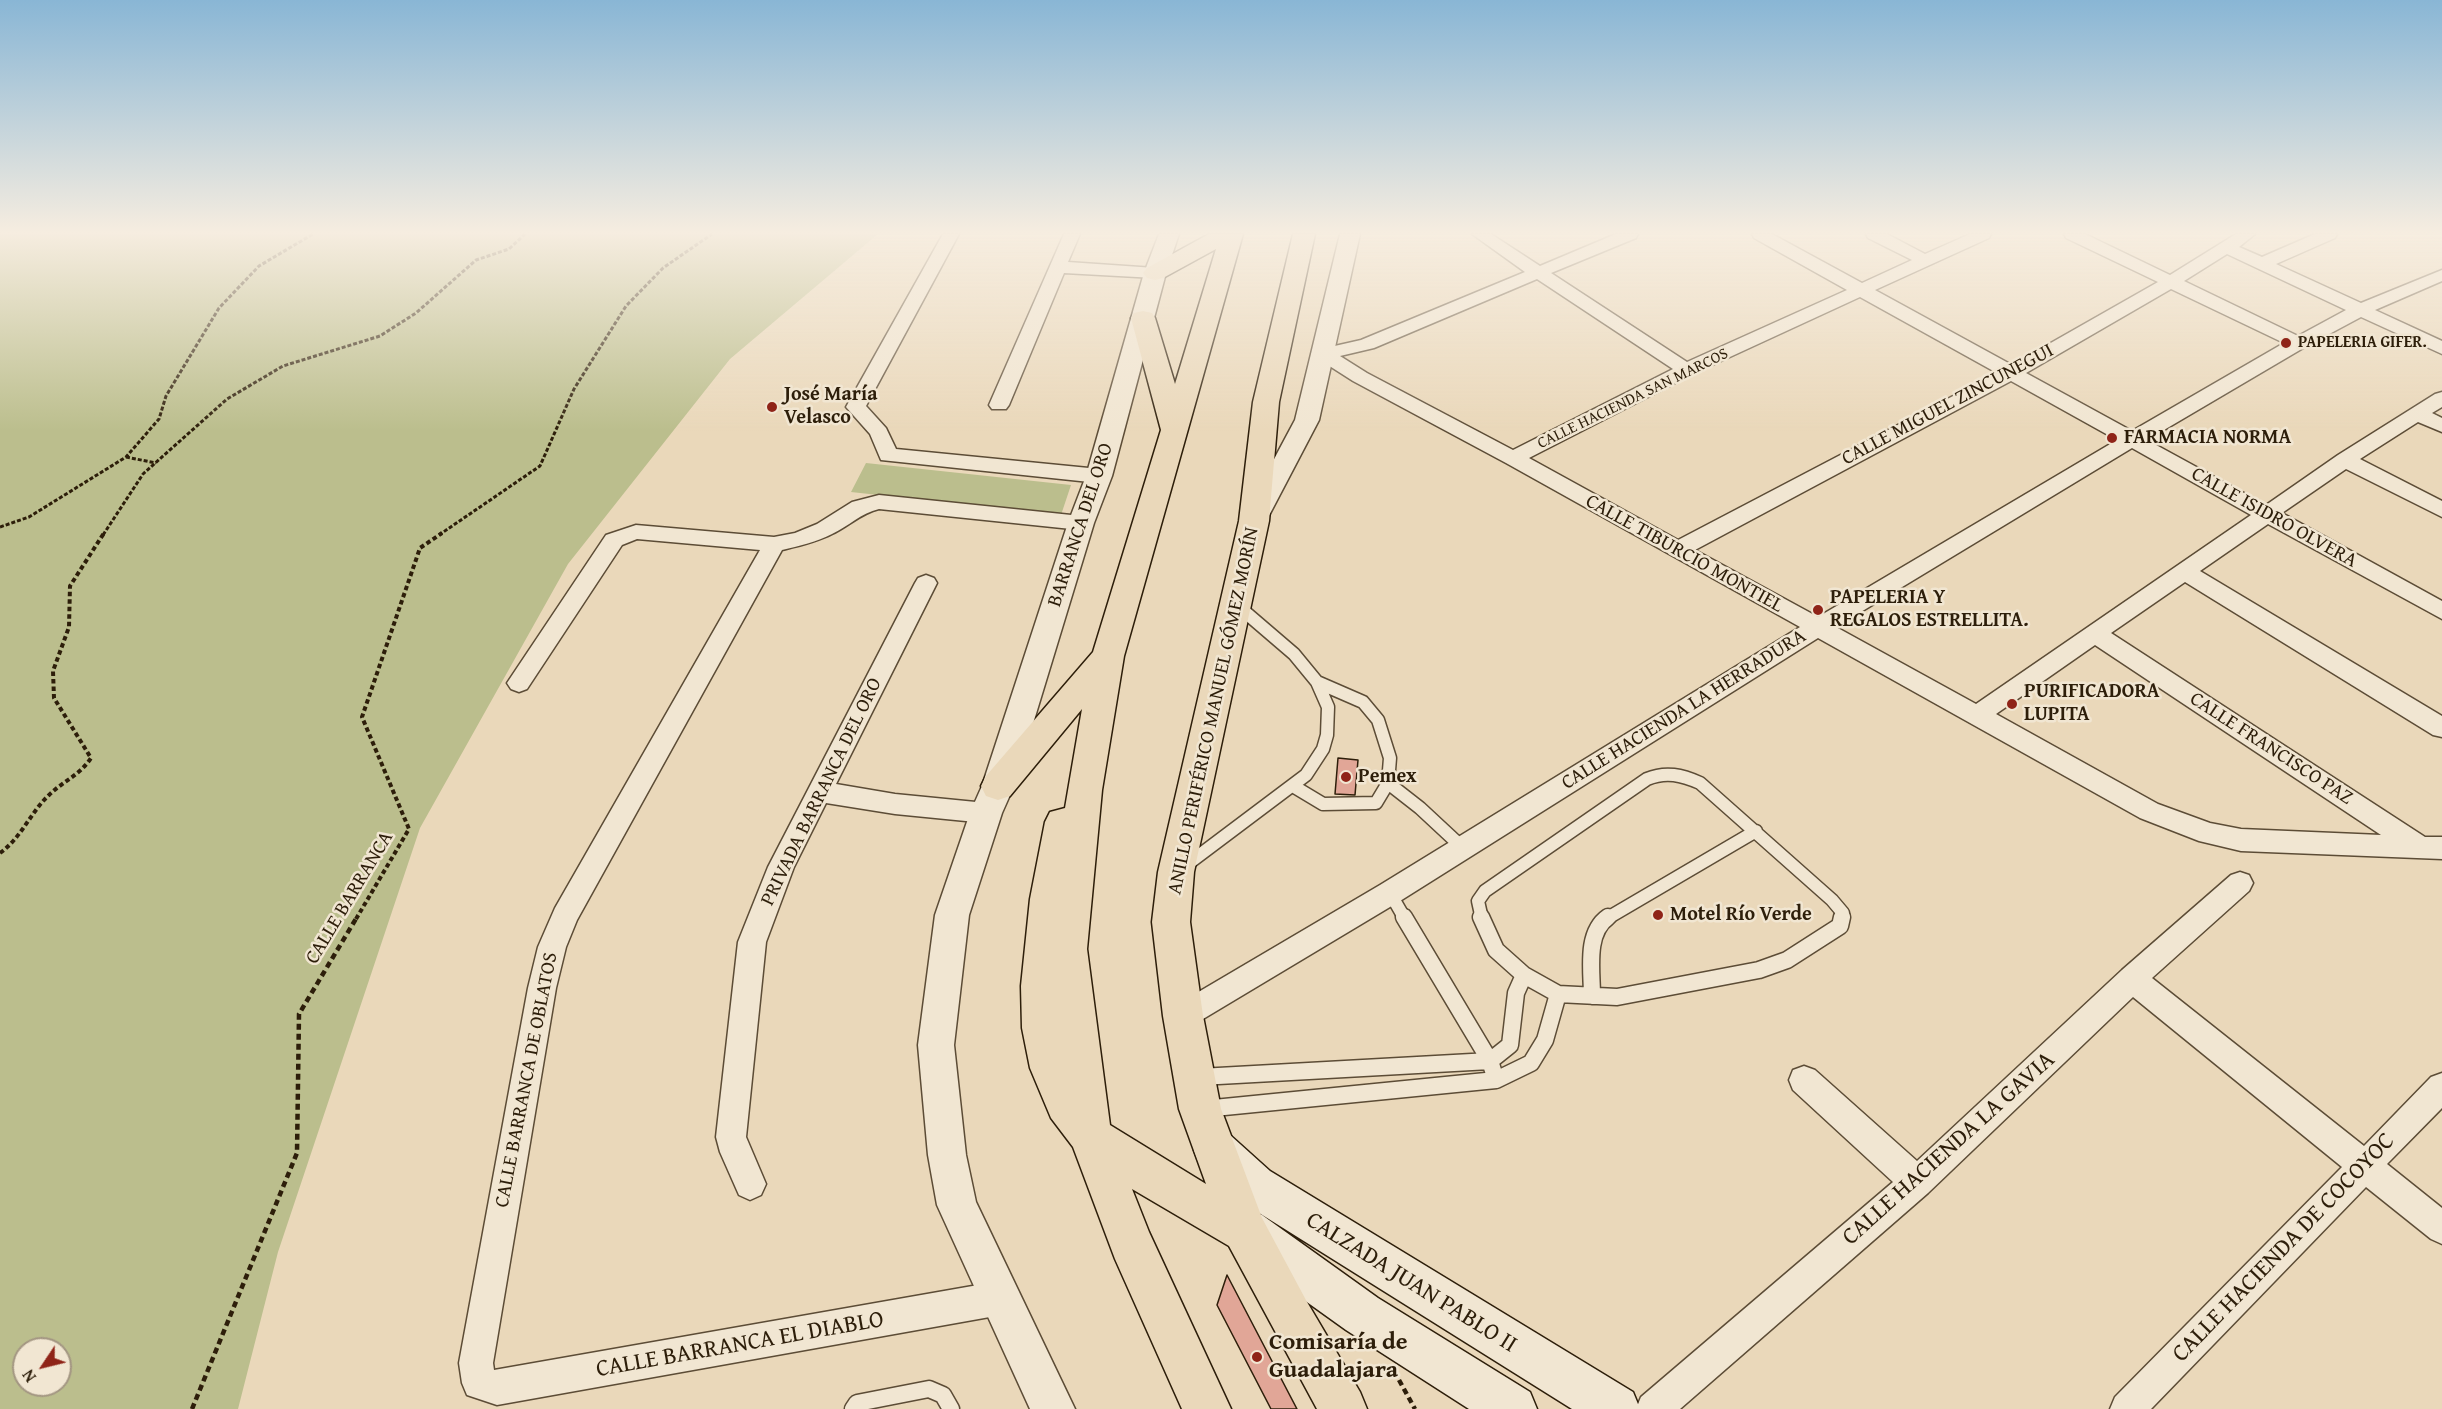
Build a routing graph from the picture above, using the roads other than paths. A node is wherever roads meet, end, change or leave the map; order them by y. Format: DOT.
graph roads {
  1 [pos="914,300"];
  2 [pos="1044,300"];
  3 [pos="1148,300"];
  4 [pos="1213,300"];
  5 [pos="1289,300"];
  6 [pos="1336,300"];
  7 [pos="1475,300"];
  8 [pos="1580,300"];
  9 [pos="1841,300"];
  10 [pos="1879,300"];
  11 [pos="2139,300"];
  12 [pos="2210,300"];
  13 [pos="2338,300"];
  14 [pos="2384,300"];
  15 [pos="2360,310"];
  16 [pos="1143,318"];
  17 [pos="2298,343"];
  18 [pos="2442,348"];
  19 [pos="1324,354"];
  20 [pos="1686,370"];
  21 [pos="2010,373"];
  22 [pos="2442,398"];
  23 [pos="999,405"];
  24 [pos="2418,414"];
  25 [pos="2442,426"];
  26 [pos="1175,433"];
  27 [pos="2132,440"];
  28 [pos="1513,459"];
  29 [pos="2345,460"];
  30 [pos="1099,476"];
  31 [pos="2442,510"];
  32 [pos="2268,515"];
  33 [pos="1254,521"];
  34 [pos="1081,524"];
  35 [pos="774,544"];
  36 [pos="1677,550"];
  37 [pos="2183,571"];
  38 [pos="927,583"];
  39 [pos="1236,604"];
  40 [pos="2442,611"];
  41 [pos="1818,627"];
  42 [pos="2094,633"];
  43 [pos="1108,656"];
  44 [pos="1317,682"];
  45 [pos="519,683"];
  46 [pos="1977,716"];
  47 [pos="2442,728"];
  48 [pos="1388,783"];
  49 [pos="1293,786"];
  50 [pos="820,792"];
  51 [pos="992,800"];
  52 [pos="1756,831"];
  53 [pos="2431,847"];
  54 [pos="1463,848"];
  55 [pos="1176,872"];
  56 [pos="2240,884"];
  57 [pos="1390,893"];
  58 [pos="1524,975"];
  59 [pos="2132,979"];
  60 [pos="1558,994"];
  61 [pos="1592,996"];
  62 [pos="1183,1016"];
  63 [pos="1490,1061"];
  64 [pos="1496,1080"];
  65 [pos="1804,1080"];
  66 [pos="2442,1087"];
  67 [pos="1203,1112"];
  68 [pos="1090,1136"];
  69 [pos="2365,1166"];
  70 [pos="1917,1182"];
  71 [pos="750,1184"];
  72 [pos="2442,1228"];
  73 [pos="1245,1230"];
  74 [pos="1001,1298"];
  75 [pos="479,1383"];
  76 [pos="853,1409"];
  77 [pos="951,1409"];
  78 [pos="1053,1409"];
  79 [pos="1207,1409"];
  80 [pos="1343,1409"];
  81 [pos="1513,1409"];
  82 [pos="1616,1409"];
  83 [pos="1653,1409"];
  84 [pos="2127,1409"];
  1 -- 30 [label="street"];
  2 -- 23 [label="street"];
  3 -- 16 [label="street, BARRANCA DEL ORO"];
  4 -- 26 [label="highway"];
  5 -- 33 [label="highway, ANILLO PERIFÉRICO MANUEL GÓMEZ MORÍN"];
  6 -- 19 [label="street"];
  7 -- 19 [label="street"];
  8 -- 20 [label="street"];
  9 -- 20 [label="street, CALLE HACIENDA SAN MARCOS"];
  10 -- 21 [label="street, CALLE ISIDRO OLVERA"];
  11 -- 21 [label="street, CALLE MIGUEL ZINCUNEGUI"];
  12 -- 17 [label="street"];
  13 -- 15 [label="street"];
  14 -- 15 [label="street, CALLE HACIENDA LA HERRADURA"];
  15 -- 17 [label="street, CALLE HACIENDA LA HERRADURA"];
  15 -- 18 [label="street"];
  16 -- 26 [label="highway"];
  16 -- 30 [label="street, BARRANCA DEL ORO"];
  17 -- 27 [label="street, CALLE HACIENDA LA HERRADURA"];
  19 -- 28 [label="street, CALLE TIBURCIO MONTIEL"];
  19 -- 33 [label="street"];
  20 -- 28 [label="street, CALLE HACIENDA SAN MARCOS"];
  21 -- 27 [label="street, CALLE ISIDRO OLVERA"];
  21 -- 36 [label="street, CALLE MIGUEL ZINCUNEGUI"];
  22 -- 24 [label="street"];
  24 -- 25 [label="street"];
  24 -- 29 [label="street"];
  26 -- 43 [label="highway"];
  27 -- 32 [label="street, CALLE ISIDRO OLVERA"];
  27 -- 41 [label="street, CALLE HACIENDA LA HERRADURA"];
  28 -- 36 [label="street, CALLE TIBURCIO MONTIEL"];
  29 -- 31 [label="street"];
  29 -- 32 [label="street"];
  30 -- 34 [label="street, BARRANCA DEL ORO"];
  32 -- 37 [label="street"];
  32 -- 40 [label="street, CALLE ISIDRO OLVERA"];
  33 -- 39 [label="highway, ANILLO PERIFÉRICO MANUEL GÓMEZ MORÍN"];
  34 -- 35 [label="street"];
  34 -- 51 [label="street, BARRANCA DEL ORO"];
  35 -- 45 [label="street"];
  35 -- 75 [label="street, CALLE BARRANCA DE OBLATOS"];
  36 -- 41 [label="street, CALLE TIBURCIO MONTIEL"];
  37 -- 42 [label="street"];
  37 -- 47 [label="street"];
  38 -- 50 [label="street, PRIVADA BARRANCA DEL ORO"];
  39 -- 44 [label="lane"];
  39 -- 55 [label="highway, ANILLO PERIFÉRICO MANUEL GÓMEZ MORÍN"];
  41 -- 46 [label="street, CALLE TIBURCIO MONTIEL"];
  41 -- 54 [label="street, CALLE HACIENDA LA HERRADURA"];
  42 -- 46 [label="street"];
  42 -- 53 [label="street, CALLE FRANCISCO PAZ"];
  43 -- 51 [label="highway"];
  43 -- 68 [label="highway"];
  44 -- 48 [label="lane"];
  44 -- 49 [label="lane"];
  46 -- 53 [label="street, CALLE TIBURCIO MONTIEL"];
  48 -- 49 [label="lane"];
  48 -- 54 [label="lane"];
  49 -- 55 [label="lane"];
  50 -- 51 [label="street"];
  50 -- 71 [label="street, PRIVADA BARRANCA DEL ORO"];
  51 -- 74 [label="street, BARRANCA DEL ORO"];
  52 -- 58 [label="lane"];
  52 -- 61 [label="lane"];
  52 -- 61 [label="lane"];
  54 -- 57 [label="street, CALLE HACIENDA LA HERRADURA"];
  55 -- 62 [label="highway, ANILLO PERIFÉRICO MANUEL GÓMEZ MORÍN"];
  56 -- 59 [label="street, CALLE HACIENDA LA GAVIA"];
  57 -- 62 [label="street, CALLE HACIENDA LA HERRADURA"];
  57 -- 63 [label="lane"];
  58 -- 60 [label="lane"];
  58 -- 63 [label="lane"];
  59 -- 69 [label="street"];
  59 -- 70 [label="street, CALLE HACIENDA LA GAVIA"];
  60 -- 61 [label="lane"];
  60 -- 64 [label="lane"];
  62 -- 67 [label="highway, ANILLO PERIFÉRICO MANUEL GÓMEZ MORÍN"];
  63 -- 64 [label="lane"];
  63 -- 67 [label="lane"];
  64 -- 67 [label="lane"];
  65 -- 70 [label="street"];
  66 -- 69 [label="street, CALLE HACIENDA DE COCOYOC"];
  67 -- 73 [label="highway, ANILLO PERIFÉRICO MANUEL GÓMEZ MORÍN"];
  67 -- 82 [label="main road, CALZADA JUAN PABLO II"];
  68 -- 73 [label="highway"];
  68 -- 79 [label="highway"];
  69 -- 72 [label="street"];
  69 -- 84 [label="street, CALLE HACIENDA DE COCOYOC"];
  70 -- 83 [label="street, CALLE HACIENDA LA GAVIA"];
  73 -- 80 [label="highway, ANILLO PERIFÉRICO MANUEL GÓMEZ MORÍN"];
  73 -- 81 [label="main road"];
  74 -- 75 [label="street, CALLE BARRANCA EL DIABLO"];
  74 -- 78 [label="street, BARRANCA DEL ORO"];
  76 -- 77 [label="lane"];
}
